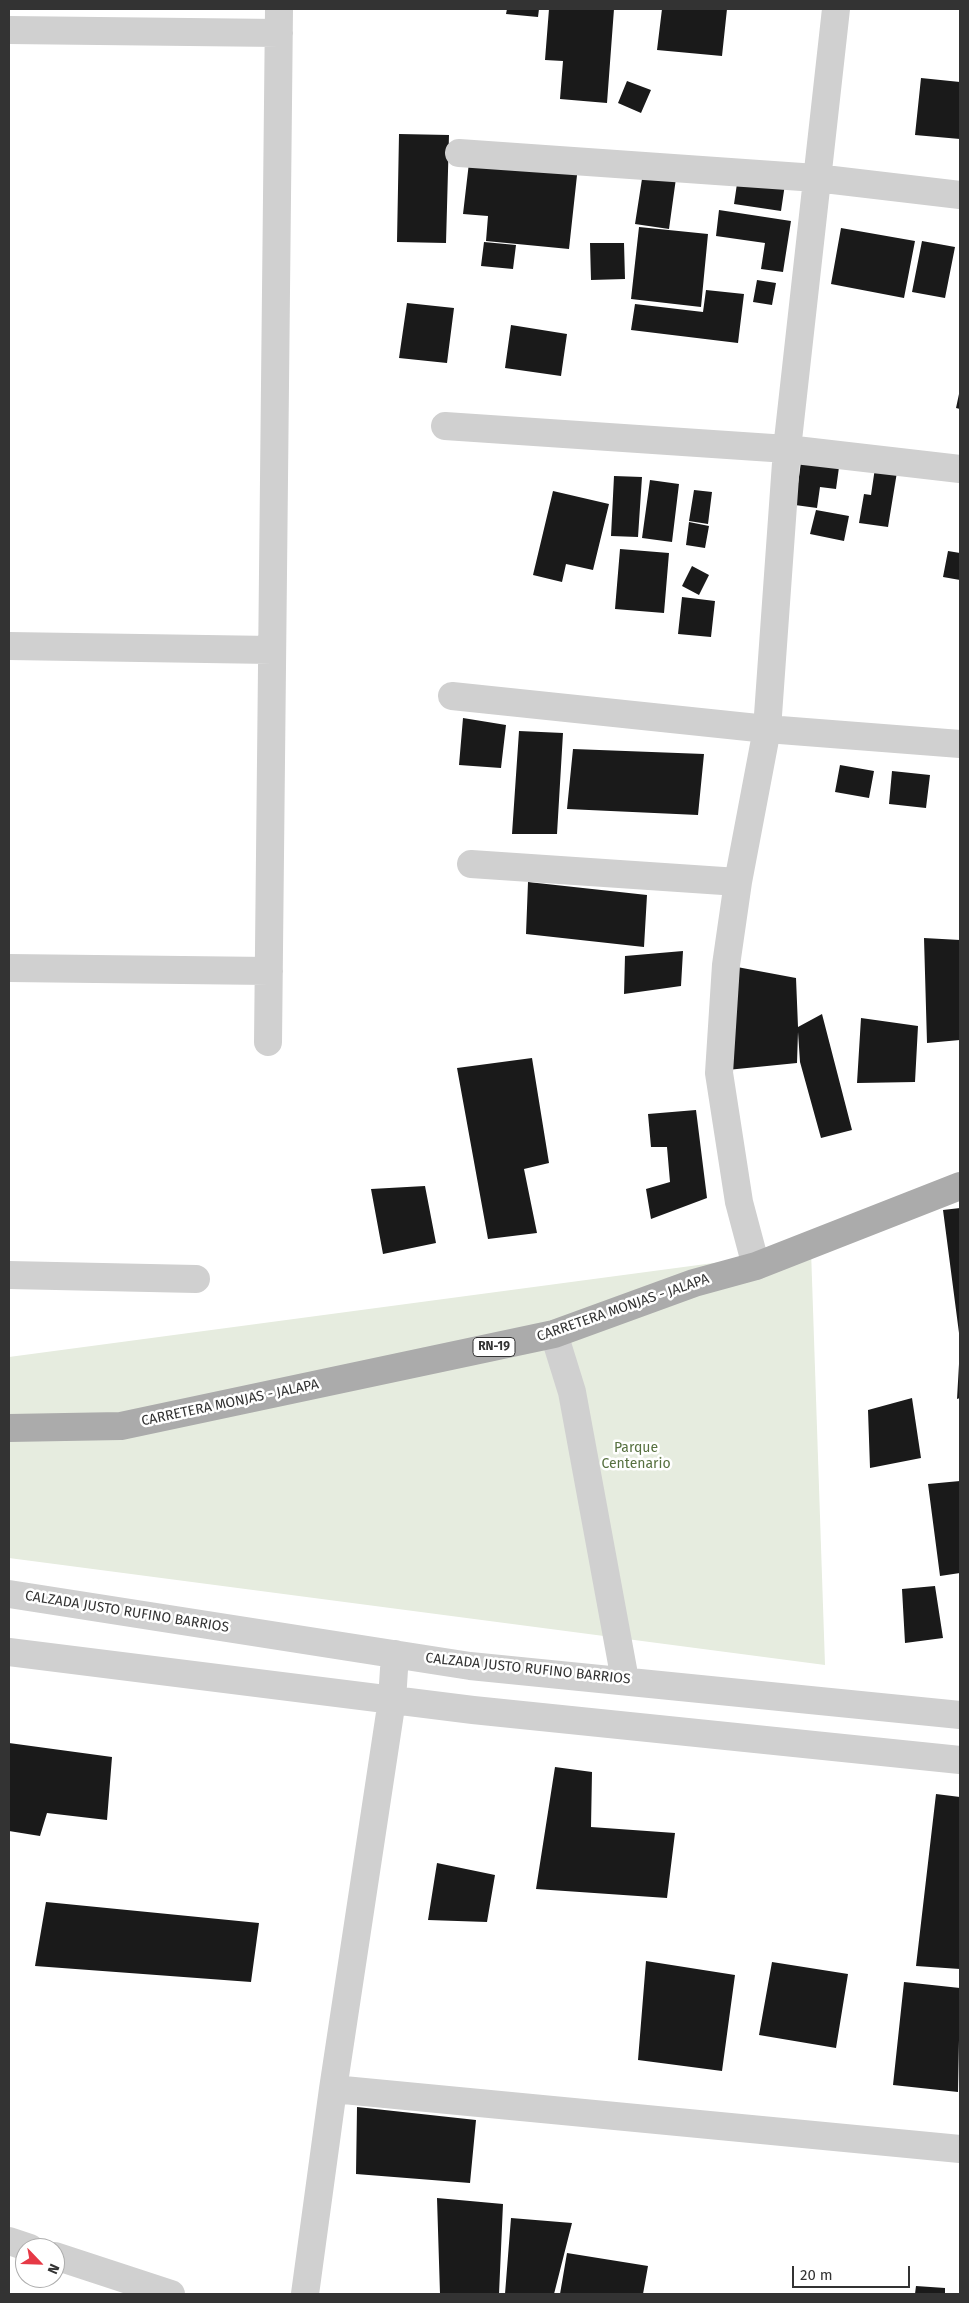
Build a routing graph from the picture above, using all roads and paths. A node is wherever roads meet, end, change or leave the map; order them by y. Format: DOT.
graph roads {
  1 [pos="836,9"];
  2 [pos="279,21"];
  3 [pos="9,30"];
  4 [pos="459,153"];
  5 [pos="816,178"];
  6 [pos="960,195"];
  7 [pos="445,426"];
  8 [pos="787,448"];
  9 [pos="960,470"];
  10 [pos="9,646"];
  11 [pos="272,650"];
  12 [pos="452,696"];
  13 [pos="766,729"];
  14 [pos="960,744"];
  15 [pos="471,864"];
  16 [pos="738,882"];
  17 [pos="9,968"];
  18 [pos="269,971"];
  19 [pos="268,1042"];
  20 [pos="960,1186"];
  21 [pos="756,1266"];
  22 [pos="9,1275"];
  23 [pos="196,1279"];
  24 [pos="554,1334"];
  25 [pos="9,1428"];
  26 [pos="9,1594"];
  27 [pos="9,1652"];
  28 [pos="396,1654"];
  29 [pos="625,1680"];
  30 [pos="392,1700"];
  31 [pos="960,1715"];
  32 [pos="960,1760"];
  33 [pos="333,2089"];
  34 [pos="960,2149"];
  35 [pos="65,2259"];
  36 [pos="171,2294"];
  37 [pos="305,2294"];
  1 -- 5 [label="street"];
  2 -- 3 [label="street"];
  2 -- 11 [label="street"];
  4 -- 5 [label="street"];
  5 -- 6 [label="street"];
  5 -- 8 [label="street"];
  7 -- 8 [label="street"];
  8 -- 9 [label="street"];
  8 -- 13 [label="street"];
  10 -- 11 [label="street"];
  11 -- 18 [label="street"];
  12 -- 13 [label="street"];
  13 -- 14 [label="street"];
  13 -- 16 [label="street"];
  15 -- 16 [label="street"];
  16 -- 21 [label="street"];
  17 -- 18 [label="street"];
  18 -- 19 [label="street"];
  20 -- 21 [label="main road, CARRETERA MONJAS - JALAPA / RN-19"];
  21 -- 24 [label="main road, CARRETERA MONJAS - JALAPA / RN-19"];
  22 -- 23 [label="street"];
  24 -- 25 [label="main road, CARRETERA MONJAS - JALAPA / RN-19"];
  24 -- 29 [label="street"];
  26 -- 28 [label="street, CALZADA JUSTO RUFINO BARRIOS"];
  27 -- 30 [label="street"];
  28 -- 29 [label="street, CALZADA JUSTO RUFINO BARRIOS"];
  28 -- 30 [label="street"];
  29 -- 31 [label="street, CALZADA JUSTO RUFINO BARRIOS"];
  30 -- 32 [label="street"];
  30 -- 33 [label="street"];
  33 -- 34 [label="street"];
  33 -- 37 [label="street"];
  35 -- 36 [label="street"];
}
